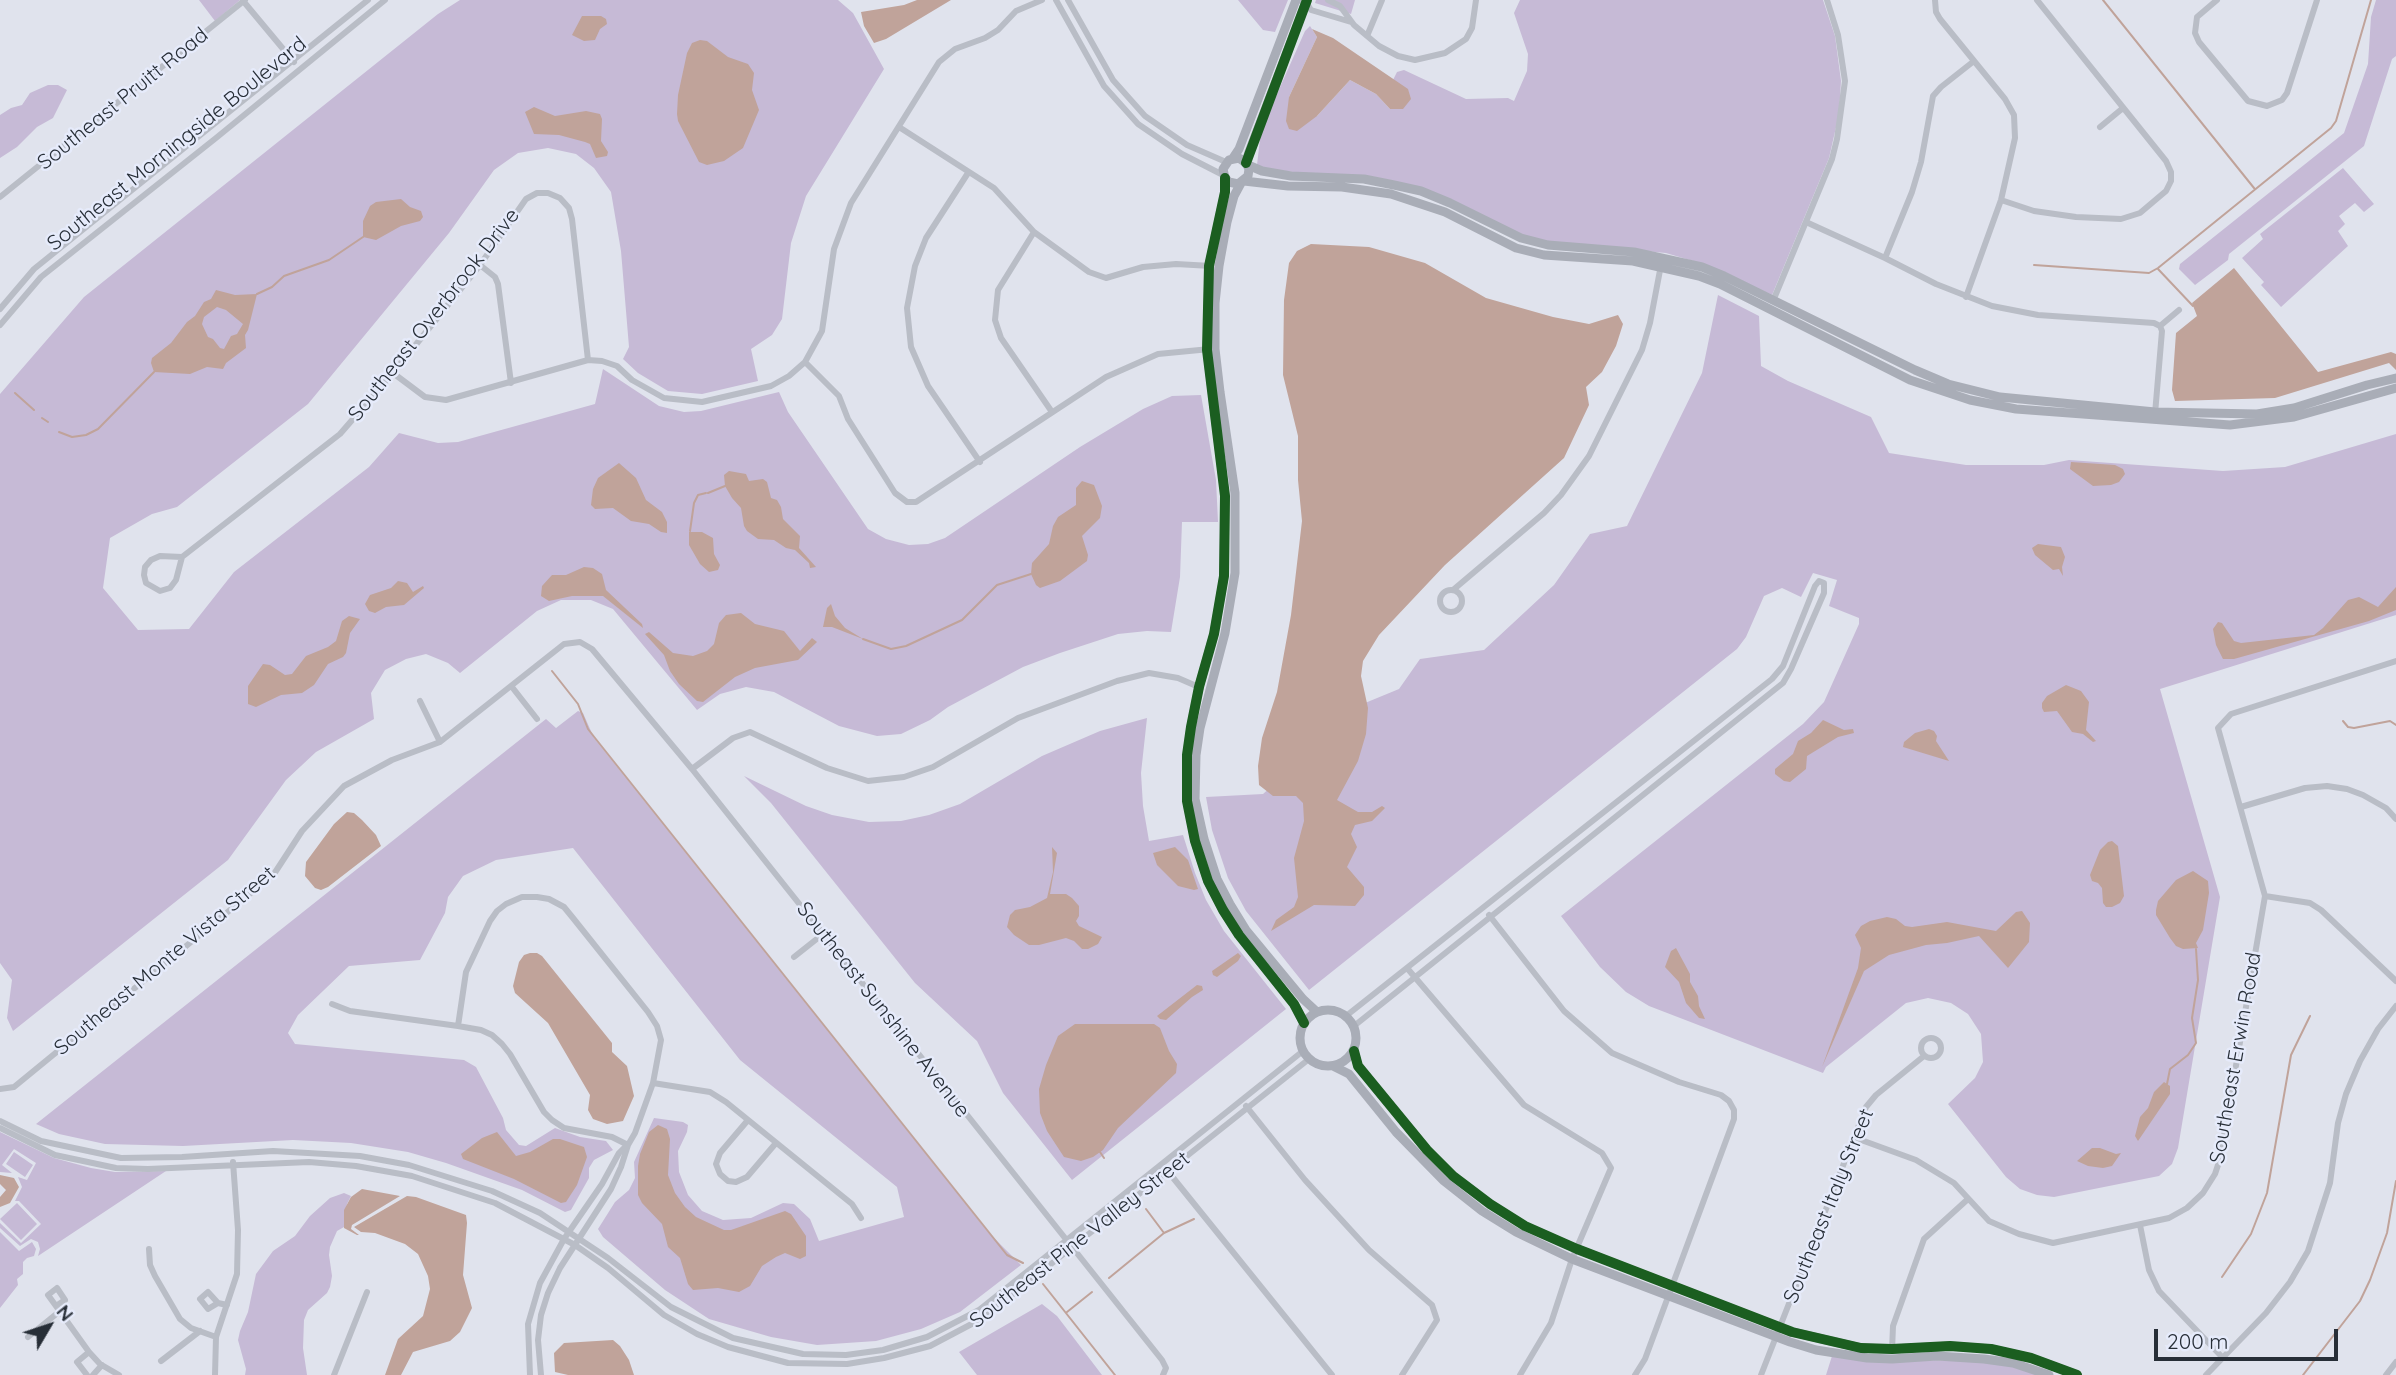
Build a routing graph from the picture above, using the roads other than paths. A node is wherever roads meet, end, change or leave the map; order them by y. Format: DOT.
graph roads {
  1 [pos="368,0"];
  2 [pos="385,0"];
  3 [pos="1042,0"];
  4 [pos="1056,0"];
  5 [pos="1068,0"];
  6 [pos="1304,0"];
  7 [pos="1328,0"];
  8 [pos="1382,0"];
  9 [pos="1476,0"];
  10 [pos="1827,0"];
  11 [pos="1935,0"];
  12 [pos="2037,0"];
  13 [pos="2217,0"];
  14 [pos="2317,0"];
  15 [pos="244,1"];
  16 [pos="360,7"];
  17 [pos="367,15"];
  18 [pos="1351,22"];
  19 [pos="1367,36"];
  20 [pos="292,60"];
  21 [pos="1974,61"];
  22 [pos="1104,67"];
  23 [pos="299,68"];
  24 [pos="1095,72"];
  25 [pos="2123,108"];
  26 [pos="1140,110"];
  27 [pos="1130,114"];
  28 [pos="218,123"];
  29 [pos="899,127"];
  30 [pos="2100,127"];
  31 [pos="224,131"];
  32 [pos="1185,143"];
  33 [pos="1180,152"];
  34 [pos="1230,160"];
  35 [pos="1247,164"];
  36 [pos="968,173"];
  37 [pos="1224,177"];
  38 [pos="1243,182"];
  39 [pos="1343,182"];
  40 [pos="142,183"];
  41 [pos="148,191"];
  42 [pos="0,197"];
  43 [pos="2001,200"];
  44 [pos="1447,207"];
  45 [pos="1806,222"];
  46 [pos="1034,232"];
  47 [pos="66,243"];
  48 [pos="1553,246"];
  49 [pos="73,251"];
  50 [pos="1550,256"];
  51 [pos="1885,258"];
  52 [pos="1662,262"];
  53 [pos="480,265"];
  54 [pos="1214,266"];
  55 [pos="1966,297"];
  56 [pos="1772,304"];
  57 [pos="0,309"];
  58 [pos="2179,310"];
  59 [pos="2,320"];
  60 [pos="2160,326"];
  61 [pos="1211,349"];
  62 [pos="588,360"];
  63 [pos="805,362"];
  64 [pos="393,373"];
  65 [pos="2396,378"];
  66 [pos="511,383"];
  67 [pos="2396,388"];
  68 [pos="2369,389"];
  69 [pos="1052,412"];
  70 [pos="2155,416"];
  71 [pos="980,462"];
  72 [pos="182,557"];
  73 [pos="1453,590"];
  74 [pos="592,649"];
  75 [pos="2396,661"];
  76 [pos="512,687"];
  77 [pos="1199,687"];
  78 [pos="1210,691"];
  79 [pos="1746,700"];
  80 [pos="420,701"];
  81 [pos="1754,706"];
  82 [pos="537,719"];
  83 [pos="440,742"];
  84 [pos="692,769"];
  85 [pos="1658,770"];
  86 [pos="1664,778"];
  87 [pos="2241,807"];
  88 [pos="2396,819"];
  89 [pos="1572,838"];
  90 [pos="1578,846"];
  91 [pos="2265,896"];
  92 [pos="1484,908"];
  93 [pos="1490,917"];
  94 [pos="822,934"];
  95 [pos="794,957"];
  96 [pos="1408,968"];
  97 [pos="1415,977"];
  98 [pos="2396,981"];
  99 [pos="332,1004"];
  100 [pos="2396,1006"];
  101 [pos="1317,1012"];
  102 [pos="1346,1016"];
  103 [pos="1304,1023"];
  104 [pos="458,1026"];
  105 [pos="1354,1026"];
  106 [pos="1354,1051"];
  107 [pos="1306,1055"];
  108 [pos="1924,1056"];
  109 [pos="1333,1066"];
  110 [pos="653,1083"];
  111 [pos="0,1089"];
  112 [pos="1242,1101"];
  113 [pos="1248,1108"];
  114 [pos="748,1120"];
  115 [pos="0,1121"];
  116 [pos="1396,1123"];
  117 [pos="0,1128"];
  118 [pos="1853,1137"];
  119 [pos="776,1143"];
  120 [pos="628,1145"];
  121 [pos="232,1153"];
  122 [pos="233,1164"];
  123 [pos="1163,1165"];
  124 [pos="1168,1172"];
  125 [pos="1968,1199"];
  126 [pos="861,1218"];
  127 [pos="2140,1225"];
  128 [pos="569,1231"];
  129 [pos="580,1238"];
  130 [pos="564,1239"];
  131 [pos="1066,1242"];
  132 [pos="575,1245"];
  133 [pos="149,1249"];
  134 [pos="1072,1249"];
  135 [pos="1575,1254"];
  136 [pos="1670,1290"];
  137 [pos="367,1292"];
  138 [pos="218,1303"];
  139 [pos="227,1305"];
  140 [pos="200,1331"];
  141 [pos="1778,1332"];
  142 [pos="28,1337"];
  143 [pos="216,1337"];
  144 [pos="89,1352"];
  145 [pos="1892,1354"];
  146 [pos="1984,1354"];
  147 [pos="2223,1358"];
  148 [pos="161,1361"];
  149 [pos="2396,1362"];
  150 [pos="102,1365"];
  151 [pos="87,1375"];
  152 [pos="93,1375"];
  153 [pos="119,1375"];
  154 [pos="215,1375"];
  155 [pos="334,1375"];
  156 [pos="530,1375"];
  157 [pos="541,1375"];
  158 [pos="1163,1375"];
  159 [pos="1332,1375"];
  160 [pos="1402,1375"];
  161 [pos="1520,1375"];
  162 [pos="1636,1375"];
  163 [pos="1761,1375"];
  164 [pos="2049,1375"];
  165 [pos="2077,1375"];
  166 [pos="2206,1375"];
  167 [pos="2386,1375"];
  1 -- 16 [label="street, Southeast Morningside Boulevard"];
  2 -- 17 [label="street, Southeast Morningside Boulevard"];
  3 -- 29 [label="street"];
  4 -- 24 [label="street"];
  5 -- 22 [label="street"];
  6 -- 18 [label="street"];
  6 -- 34 [label="street"];
  6 -- 35 [label="street"];
  7 -- 18 [label="street"];
  8 -- 19 [label="street"];
  9 -- 19 [label="street"];
  10 -- 45 [label="street"];
  11 -- 21 [label="street"];
  12 -- 25 [label="street"];
  13 -- 14 [label="street"];
  15 -- 20 [label="street"];
  15 -- 42 [label="street, Southeast Pruitt Road"];
  16 -- 17 [label="street"];
  16 -- 20 [label="street, Southeast Morningside Boulevard"];
  17 -- 23 [label="street, Southeast Morningside Boulevard"];
  18 -- 19 [label="street"];
  20 -- 23 [label="street"];
  20 -- 28 [label="street, Southeast Morningside Boulevard"];
  21 -- 43 [label="street"];
  21 -- 51 [label="street"];
  22 -- 24 [label="street"];
  22 -- 26 [label="street"];
  23 -- 31 [label="street, Southeast Morningside Boulevard"];
  24 -- 27 [label="street"];
  25 -- 30 [label="street"];
  25 -- 43 [label="street"];
  26 -- 27 [label="street"];
  26 -- 32 [label="street"];
  27 -- 33 [label="street"];
  28 -- 31 [label="street"];
  28 -- 40 [label="street, Southeast Morningside Boulevard"];
  29 -- 36 [label="street"];
  29 -- 63 [label="street"];
  31 -- 41 [label="street, Southeast Morningside Boulevard"];
  32 -- 33 [label="street"];
  32 -- 34 [label="street"];
  33 -- 37 [label="street"];
  34 -- 35 [label="street"];
  34 -- 37 [label="street"];
  35 -- 38 [label="street"];
  35 -- 39 [label="street"];
  36 -- 46 [label="street"];
  36 -- 71 [label="street"];
  37 -- 38 [label="street"];
  37 -- 54 [label="street"];
  38 -- 39 [label="street"];
  38 -- 54 [label="street"];
  39 -- 44 [label="street"];
  40 -- 41 [label="street"];
  40 -- 47 [label="street, Southeast Morningside Boulevard"];
  41 -- 49 [label="street, Southeast Morningside Boulevard"];
  43 -- 55 [label="street"];
  44 -- 48 [label="street"];
  44 -- 50 [label="street"];
  45 -- 51 [label="street"];
  45 -- 56 [label="street"];
  46 -- 54 [label="street"];
  46 -- 69 [label="street"];
  47 -- 49 [label="street"];
  47 -- 57 [label="street, Southeast Morningside Boulevard"];
  48 -- 50 [label="street"];
  48 -- 52 [label="street"];
  49 -- 59 [label="street, Southeast Morningside Boulevard"];
  50 -- 52 [label="street"];
  51 -- 55 [label="street"];
  52 -- 56 [label="street"];
  52 -- 73 [label="street"];
  53 -- 62 [label="street, Southeast Overbrook Drive"];
  53 -- 64 [label="street, Southeast Overbrook Drive"];
  53 -- 66 [label="street"];
  54 -- 61 [label="street"];
  55 -- 60 [label="street"];
  56 -- 70 [label="street"];
  58 -- 60 [label="street"];
  60 -- 70 [label="street"];
  61 -- 69 [label="street"];
  61 -- 77 [label="street"];
  61 -- 78 [label="street"];
  62 -- 63 [label="street"];
  62 -- 66 [label="street"];
  63 -- 71 [label="street"];
  64 -- 66 [label="street"];
  64 -- 72 [label="street, Southeast Overbrook Drive"];
  65 -- 68 [label="street"];
  67 -- 68 [label="street"];
  68 -- 70 [label="street"];
  69 -- 71 [label="street"];
  72 -- 72 [label="street, Southeast Overbrook Drive"];
  74 -- 76 [label="street, Southeast Monte Vista Street"];
  74 -- 84 [label="street, Southeast Sunshine Avenue"];
  75 -- 87 [label="street, Southeast Erwin Road"];
  76 -- 82 [label="street"];
  76 -- 83 [label="street, Southeast Monte Vista Street"];
  77 -- 78 [label="street"];
  77 -- 84 [label="street"];
  77 -- 103 [label="street"];
  78 -- 101 [label="street"];
  79 -- 81 [label="street"];
  79 -- 81 [label="street"];
  79 -- 85 [label="street"];
  80 -- 83 [label="street"];
  81 -- 86 [label="street"];
  83 -- 111 [label="street, Southeast Monte Vista Street"];
  84 -- 94 [label="street, Southeast Sunshine Avenue"];
  85 -- 86 [label="street"];
  85 -- 89 [label="street"];
  86 -- 90 [label="street"];
  87 -- 88 [label="street"];
  87 -- 91 [label="street, Southeast Erwin Road"];
  89 -- 90 [label="street"];
  89 -- 92 [label="street"];
  90 -- 93 [label="street"];
  91 -- 98 [label="street"];
  91 -- 127 [label="street, Southeast Erwin Road"];
  92 -- 93 [label="street"];
  92 -- 96 [label="street"];
  93 -- 97 [label="street"];
  93 -- 136 [label="street"];
  94 -- 95 [label="street"];
  94 -- 131 [label="street, Southeast Sunshine Avenue"];
  96 -- 97 [label="street"];
  96 -- 102 [label="street"];
  97 -- 105 [label="street"];
  97 -- 135 [label="street"];
  99 -- 104 [label="street"];
  100 -- 147 [label="street"];
  101 -- 102 [label="street"];
  101 -- 103 [label="street"];
  102 -- 105 [label="street"];
  103 -- 107 [label="street"];
  104 -- 110 [label="street"];
  104 -- 120 [label="street"];
  105 -- 106 [label="street"];
  106 -- 109 [label="street"];
  106 -- 116 [label="street"];
  107 -- 109 [label="street"];
  107 -- 112 [label="street, Southeast Pine Valley Street"];
  107 -- 113 [label="street, Southeast Pine Valley Street"];
  108 -- 118 [label="street, Southeast Italy Street"];
  109 -- 116 [label="street"];
  110 -- 114 [label="street"];
  110 -- 120 [label="street"];
  112 -- 113 [label="street"];
  112 -- 123 [label="street, Southeast Pine Valley Street"];
  113 -- 124 [label="street, Southeast Pine Valley Street"];
  113 -- 160 [label="street"];
  114 -- 119 [label="street"];
  114 -- 119 [label="street"];
  115 -- 121 [label="street, Southeast Pine Valley Street"];
  116 -- 135 [label="street"];
  117 -- 122 [label="street, Southeast Pine Valley Street"];
  118 -- 125 [label="street, Southeast Erwin Road"];
  118 -- 141 [label="street, Southeast Italy Street"];
  119 -- 126 [label="street"];
  120 -- 128 [label="street"];
  120 -- 129 [label="street"];
  121 -- 122 [label="street"];
  121 -- 128 [label="street, Southeast Pine Valley Street"];
  122 -- 130 [label="street, Southeast Pine Valley Street"];
  122 -- 139 [label="street"];
  123 -- 124 [label="street"];
  123 -- 131 [label="street, Southeast Pine Valley Street"];
  124 -- 134 [label="street, Southeast Pine Valley Street"];
  124 -- 159 [label="street"];
  125 -- 127 [label="street, Southeast Erwin Road"];
  125 -- 145 [label="street"];
  127 -- 147 [label="street"];
  128 -- 129 [label="street, Southeast Pine Valley Street"];
  128 -- 130 [label="street"];
  129 -- 131 [label="street, Southeast Pine Valley Street"];
  129 -- 132 [label="street"];
  130 -- 132 [label="street, Southeast Pine Valley Street"];
  130 -- 156 [label="street"];
  131 -- 134 [label="street, Southeast Sunshine Avenue"];
  132 -- 134 [label="street, Southeast Pine Valley Street"];
  132 -- 157 [label="street"];
  133 -- 140 [label="street"];
  134 -- 158 [label="street, Southeast Sunshine Avenue"];
  135 -- 136 [label="street"];
  135 -- 161 [label="street"];
  136 -- 141 [label="street"];
  136 -- 162 [label="street"];
  137 -- 155 [label="street"];
  138 -- 139 [label="street"];
  139 -- 143 [label="street"];
  140 -- 143 [label="street"];
  140 -- 148 [label="street"];
  141 -- 145 [label="street"];
  141 -- 163 [label="street, Southeast Italy Street"];
  142 -- 144 [label="street"];
  143 -- 154 [label="street"];
  144 -- 150 [label="street"];
  144 -- 151 [label="street"];
  145 -- 146 [label="street"];
  146 -- 164 [label="street"];
  146 -- 165 [label="street"];
  147 -- 166 [label="street"];
  149 -- 167 [label="street"];
  150 -- 152 [label="street"];
  150 -- 153 [label="street"];
}
